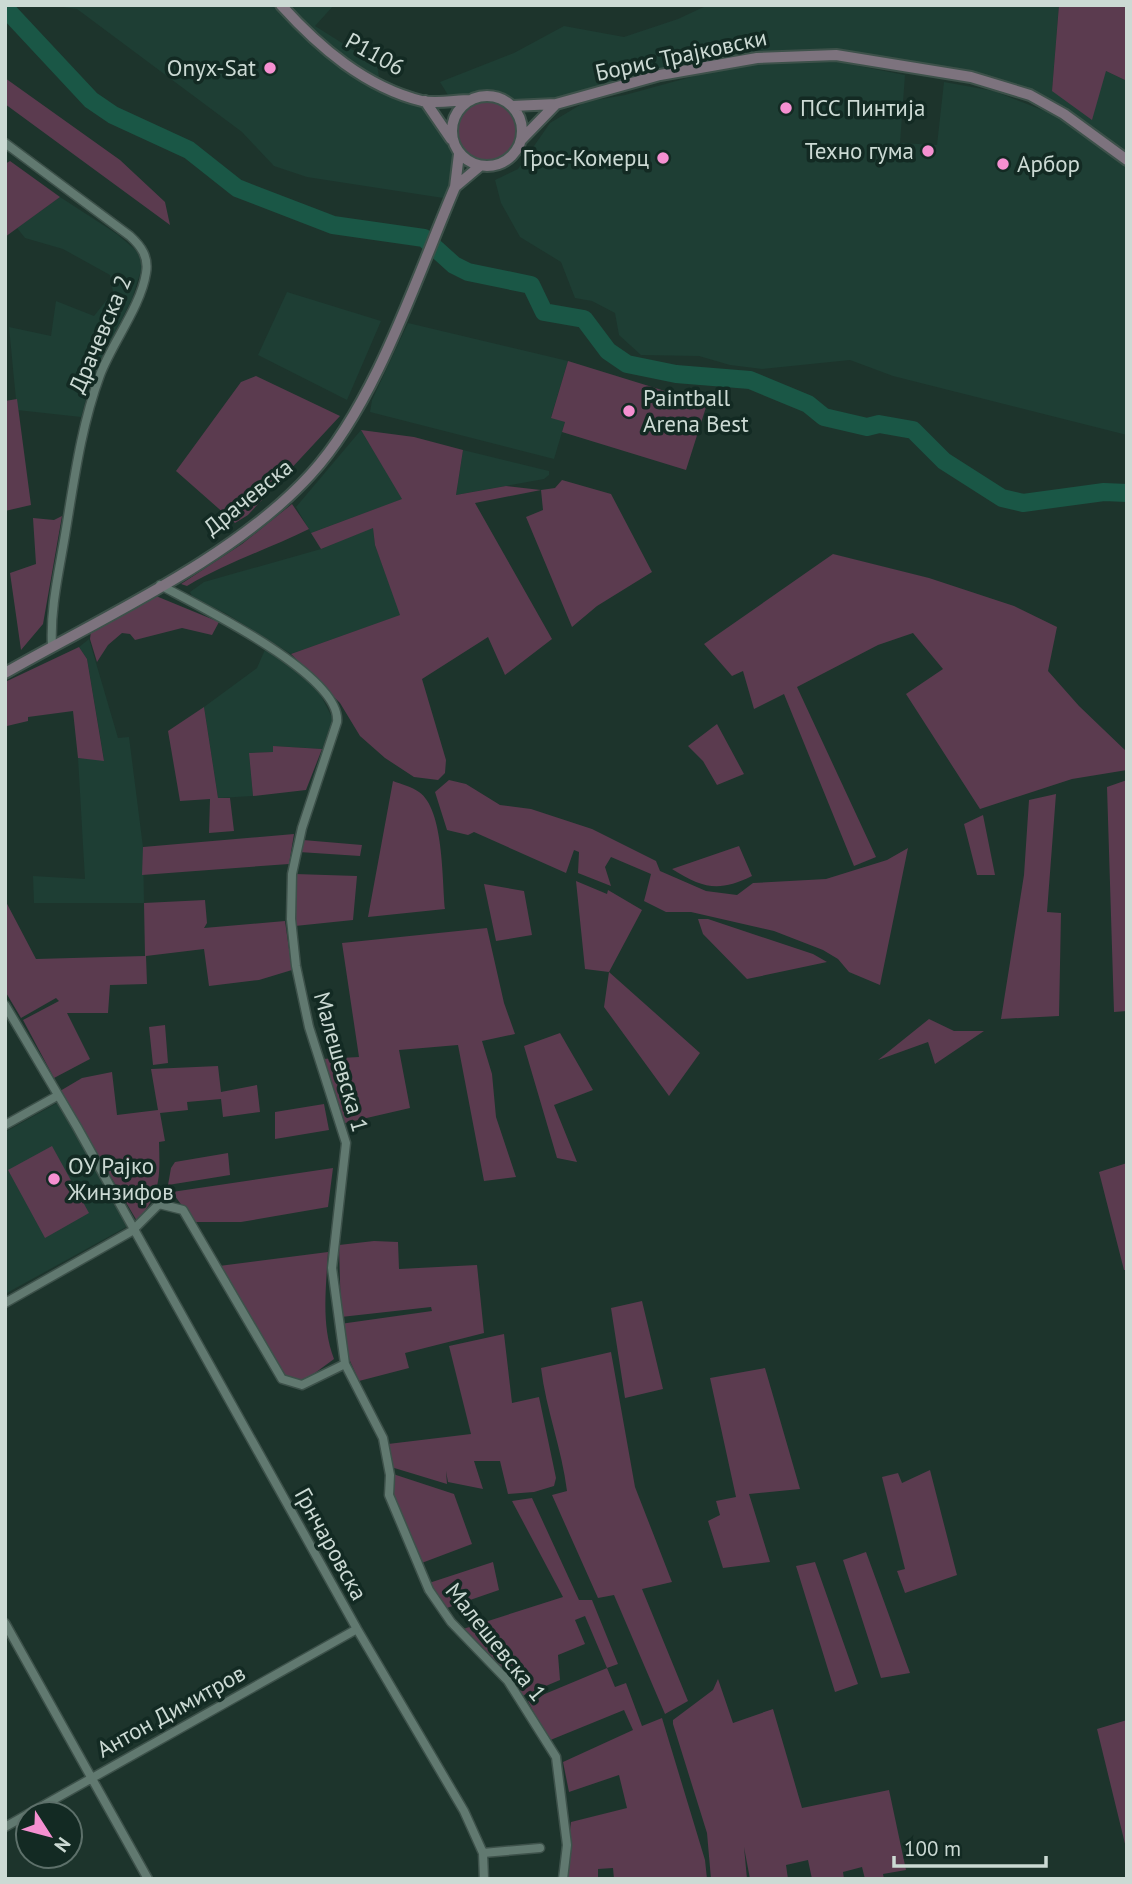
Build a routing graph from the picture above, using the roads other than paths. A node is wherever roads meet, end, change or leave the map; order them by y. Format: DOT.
graph roads {
  1 [pos="281,5"];
  2 [pos="471,100"];
  3 [pos="425,101"];
  4 [pos="556,104"];
  5 [pos="512,106"];
  6 [pos="521,140"];
  7 [pos="452,141"];
  8 [pos="5,143"];
  9 [pos="459,154"];
  10 [pos="1127,160"];
  11 [pos="480,166"];
  12 [pos="455,187"];
  13 [pos="160,585"];
  14 [pos="52,646"];
  15 [pos="5,673"];
  16 [pos="5,1005"];
  17 [pos="57,1096"];
  18 [pos="5,1125"];
  19 [pos="132,1231"];
  20 [pos="5,1303"];
  21 [pos="345,1364"];
  22 [pos="5,1623"];
  23 [pos="356,1629"];
  24 [pos="91,1777"];
  25 [pos="5,1827"];
  26 [pos="540,1848"];
  27 [pos="483,1853"];
  28 [pos="148,1879"];
  29 [pos="484,1879"];
  30 [pos="563,1879"];
  1 -- 3 [label="main road, P1106"];
  2 -- 3 [label="main road, Борис Трајковски"];
  2 -- 5 [label="main road, Борис Трајковски"];
  2 -- 7 [label="main road"];
  3 -- 7 [label="main road"];
  4 -- 5 [label="main road, Борис Трајковски"];
  4 -- 6 [label="main road"];
  4 -- 10 [label="main road, Борис Трајковски"];
  5 -- 6 [label="main road"];
  6 -- 11 [label="main road"];
  7 -- 9 [label="main road"];
  8 -- 14 [label="street, Драчевска 2"];
  9 -- 11 [label="main road"];
  9 -- 12 [label="main road, Драчевска"];
  11 -- 12 [label="main road, Драчевска"];
  12 -- 13 [label="main road, Драчевска"];
  13 -- 14 [label="main road, Драчевска"];
  13 -- 21 [label="street, Малешевска 1"];
  14 -- 15 [label="main road, Драчевска"];
  16 -- 17 [label="street, Грнчаровска"];
  17 -- 18 [label="street"];
  17 -- 19 [label="street, Грнчаровска"];
  19 -- 20 [label="street"];
  19 -- 21 [label="street"];
  19 -- 23 [label="street, Грнчаровска"];
  21 -- 30 [label="street, Малешевска 1"];
  22 -- 24 [label="street"];
  23 -- 24 [label="street, Антон Димитров"];
  23 -- 27 [label="street, Грнчаровска"];
  24 -- 25 [label="street, Антон Димитров"];
  24 -- 28 [label="street"];
  26 -- 27 [label="street"];
  27 -- 29 [label="street, Грнчаровска"];
}
